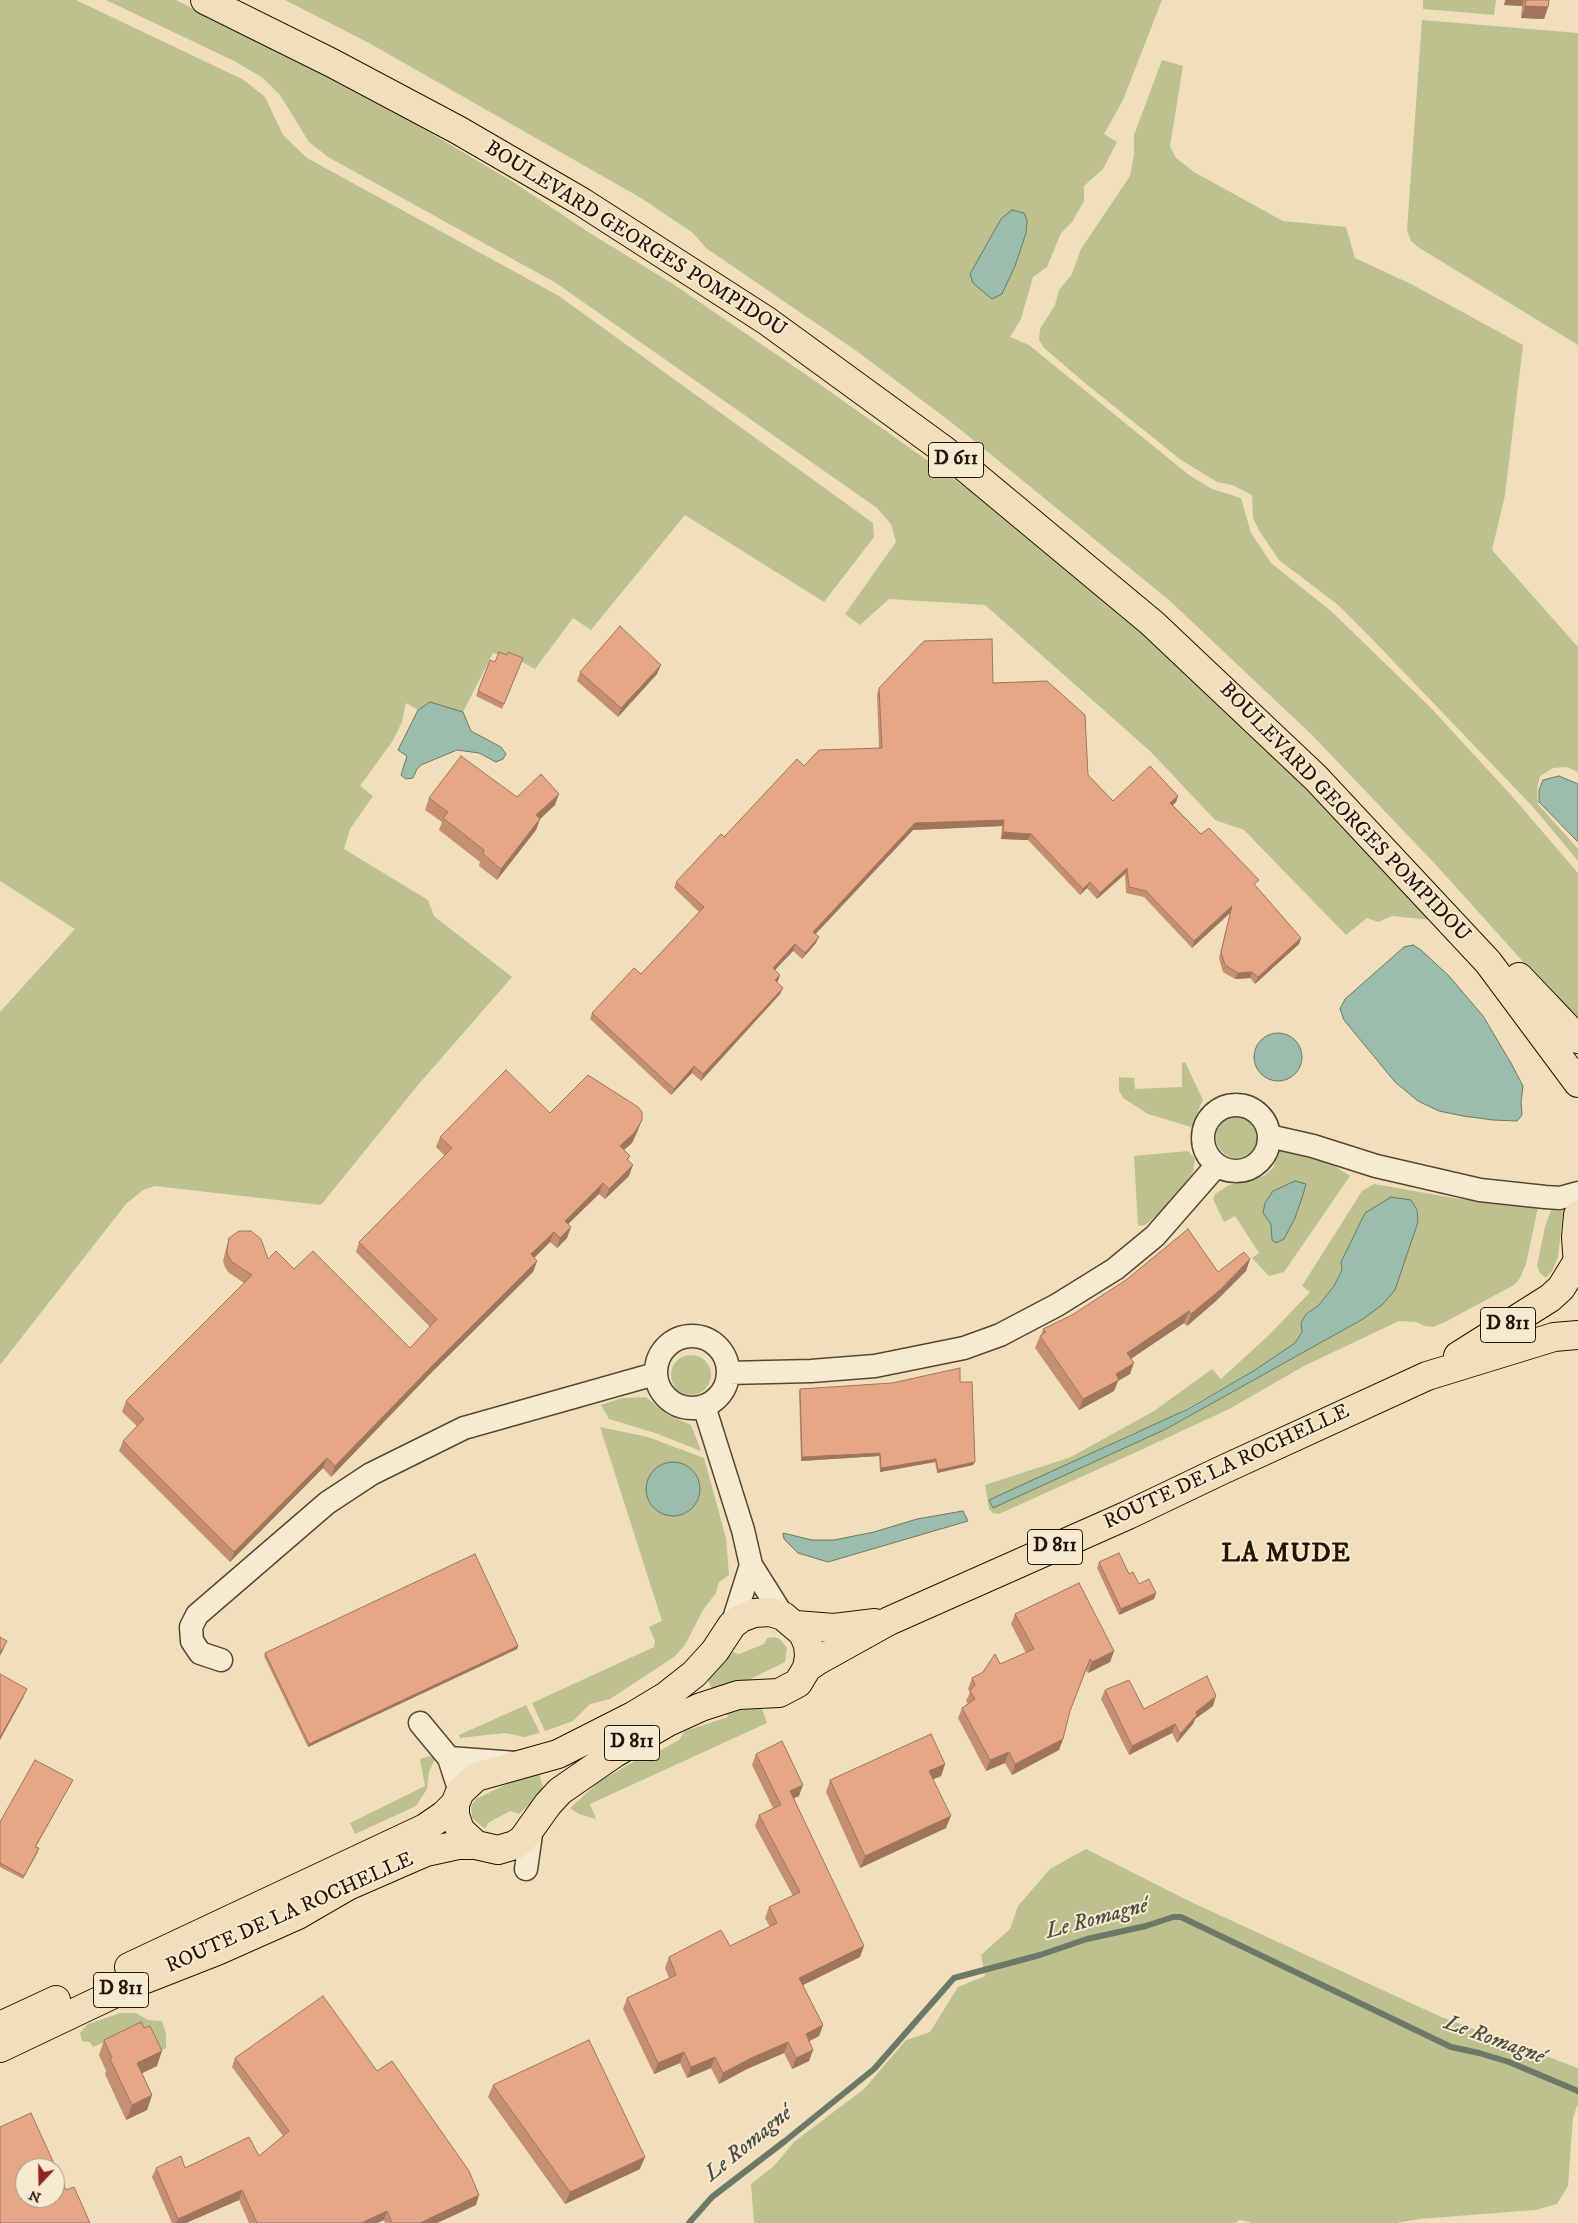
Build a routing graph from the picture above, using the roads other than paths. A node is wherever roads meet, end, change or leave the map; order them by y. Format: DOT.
graph roads {
  1 [pos="205,0"];
  2 [pos="234,0"];
  3 [pos="1578,1039"];
  4 [pos="1578,1083"];
  5 [pos="1269,1136"];
  6 [pos="1218,1165"];
  7 [pos="1578,1193"];
  8 [pos="1578,1215"];
  9 [pos="1578,1263"];
  10 [pos="1578,1335"];
  11 [pos="728,1374"];
  12 [pos="1427,1376"];
  13 [pos="656,1377"];
  14 [pos="704,1406"];
  15 [pos="751,1564"];
  16 [pos="789,1621"];
  17 [pos="889,1621"];
  18 [pos="732,1625"];
  19 [pos="221,1660"];
  20 [pos="807,1668"];
  21 [pos="420,1723"];
  22 [pos="450,1758"];
  23 [pos="526,1764"];
  24 [pos="458,1798"];
  25 [pos="487,1847"];
  26 [pos="0,2026"];
  27 [pos="0,2048"];
  1 -- 4 [label="main road, BOULEVARD GEORGES POMPIDOU / D 611"];
  2 -- 3 [label="main road, BOULEVARD GEORGES POMPIDOU / D 611"];
  5 -- 6 [label="street"];
  5 -- 6 [label="street"];
  5 -- 7 [label="street"];
  6 -- 11 [label="street"];
  8 -- 9 [label="main road"];
  9 -- 12 [label="main road, ROUTE DE LA ROCHELLE / D 811"];
  10 -- 12 [label="main road, ROUTE DE LA ROCHELLE / D 811"];
  11 -- 13 [label="street"];
  11 -- 14 [label="street"];
  12 -- 17 [label="main road, ROUTE DE LA ROCHELLE / D 811"];
  13 -- 14 [label="street"];
  13 -- 19 [label="street"];
  14 -- 15 [label="street"];
  15 -- 16 [label="street"];
  15 -- 18 [label="street"];
  16 -- 17 [label="main road, ROUTE DE LA ROCHELLE / D 811"];
  16 -- 18 [label="main road, ROUTE DE LA ROCHELLE / D 811"];
  16 -- 20 [label="main road"];
  17 -- 20 [label="main road, ROUTE DE LA ROCHELLE / D 811"];
  18 -- 23 [label="main road, ROUTE DE LA ROCHELLE / D 811"];
  20 -- 25 [label="main road, ROUTE DE LA ROCHELLE / D 811"];
  21 -- 22 [label="street"];
  22 -- 23 [label="street"];
  22 -- 24 [label="street"];
  23 -- 24 [label="main road, ROUTE DE LA ROCHELLE / D 811"];
  24 -- 25 [label="main road"];
  24 -- 26 [label="main road, ROUTE DE LA ROCHELLE / D 811"];
  25 -- 27 [label="main road, ROUTE DE LA ROCHELLE / D 811"];
}
